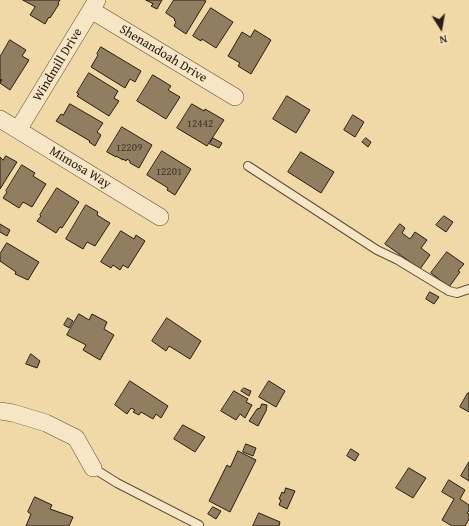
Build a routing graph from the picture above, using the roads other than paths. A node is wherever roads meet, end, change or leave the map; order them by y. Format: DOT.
graph roads {
  1 [pos="94,5"];
  2 [pos="235,97"];
  3 [pos="0,119"];
  4 [pos="18,130"];
  5 [pos="248,166"];
  6 [pos="160,216"];
  7 [pos="469,290"];
  8 [pos="0,411"];
  9 [pos="93,468"];
  10 [pos="199,526"];
  1 -- 2 [label="street, Shenandoah Drive"];
  1 -- 4 [label="street, Windmill Drive"];
  3 -- 4 [label="street, Mimosa Way"];
  4 -- 6 [label="street, Mimosa Way"];
  5 -- 7 [label="lane"];
  8 -- 9 [label="street"];
  9 -- 10 [label="lane"];
}
